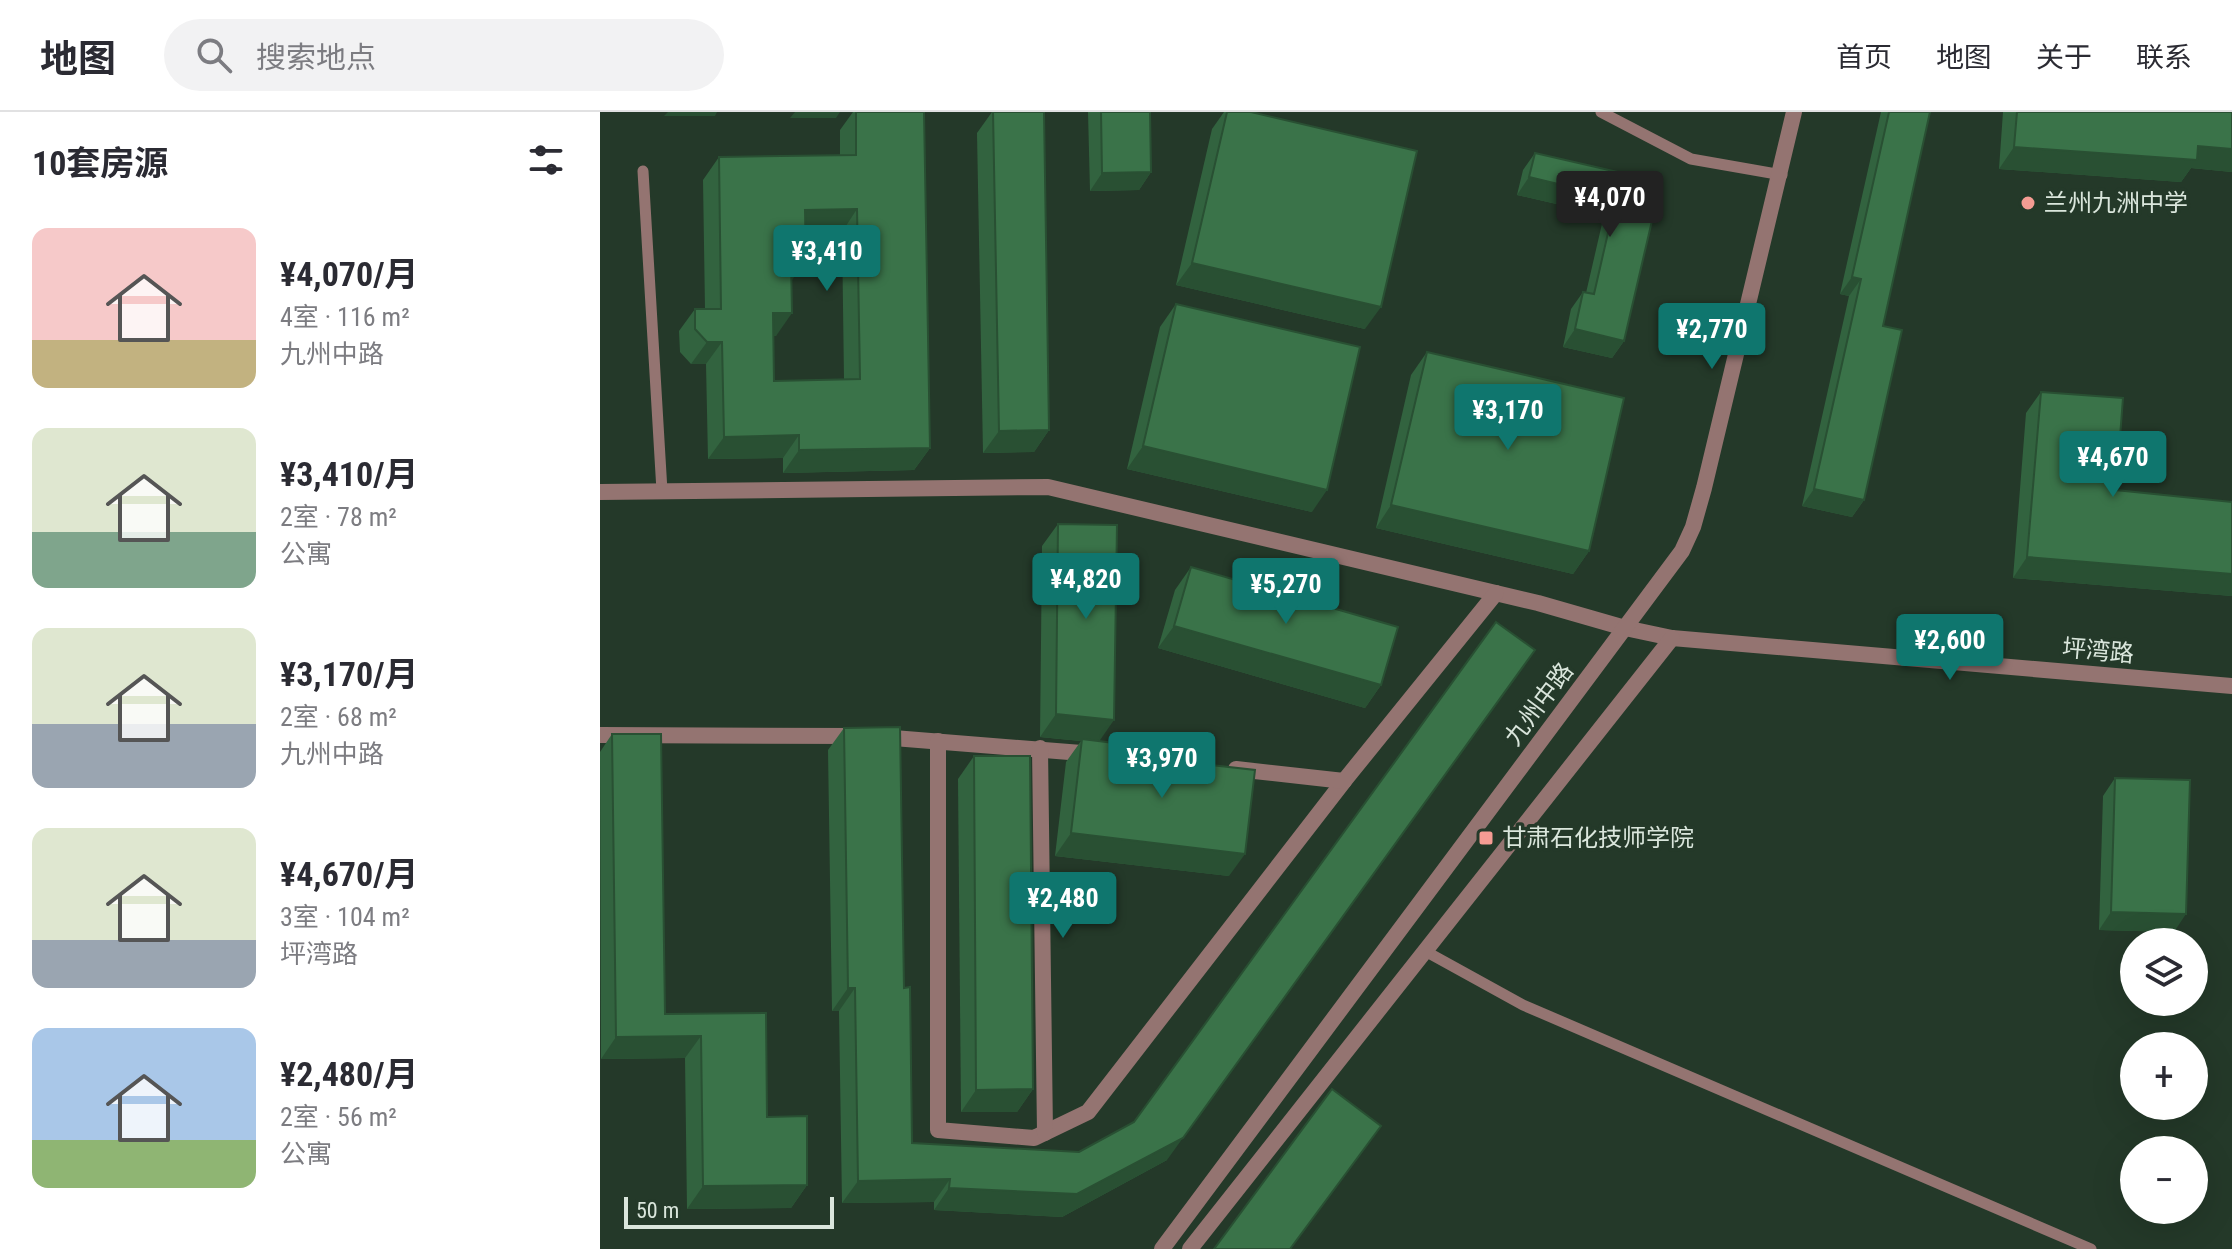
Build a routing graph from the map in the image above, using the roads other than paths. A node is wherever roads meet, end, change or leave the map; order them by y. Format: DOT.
graph roads {
  1 [pos="1601,112"];
  2 [pos="1794,112"];
  3 [pos="643,171"];
  4 [pos="1782,175"];
  5 [pos="662,491"];
  6 [pos="600,492"];
  7 [pos="1496,593"];
  8 [pos="1625,628"];
  9 [pos="1672,638"];
  10 [pos="2232,686"];
  11 [pos="600,735"];
  12 [pos="938,741"];
  13 [pos="1040,748"];
  14 [pos="1116,756"];
  15 [pos="1223,768"];
  16 [pos="1344,781"];
  17 [pos="1425,951"];
  18 [pos="1045,1133"];
  19 [pos="1162,1249"];
  20 [pos="1190,1249"];
  21 [pos="2091,1249"];
  1 -- 4 [label="lane"];
  2 -- 4 [label="street, 九州中路"];
  3 -- 5 [label="lane"];
  4 -- 8 [label="street, 九州中路"];
  5 -- 6 [label="street, 坪湾路"];
  5 -- 7 [label="street, 坪湾路"];
  7 -- 8 [label="street, 坪湾路"];
  7 -- 16 [label="street"];
  8 -- 9 [label="street, 坪湾路"];
  8 -- 19 [label="street, 九州中路"];
  9 -- 10 [label="street, 坪湾路"];
  9 -- 17 [label="street"];
  11 -- 12 [label="street"];
  12 -- 13 [label="street"];
  12 -- 18 [label="street"];
  13 -- 14 [label="street"];
  13 -- 18 [label="street"];
  15 -- 16 [label="street"];
  16 -- 18 [label="street"];
  17 -- 20 [label="street"];
  17 -- 21 [label="lane"];
}
